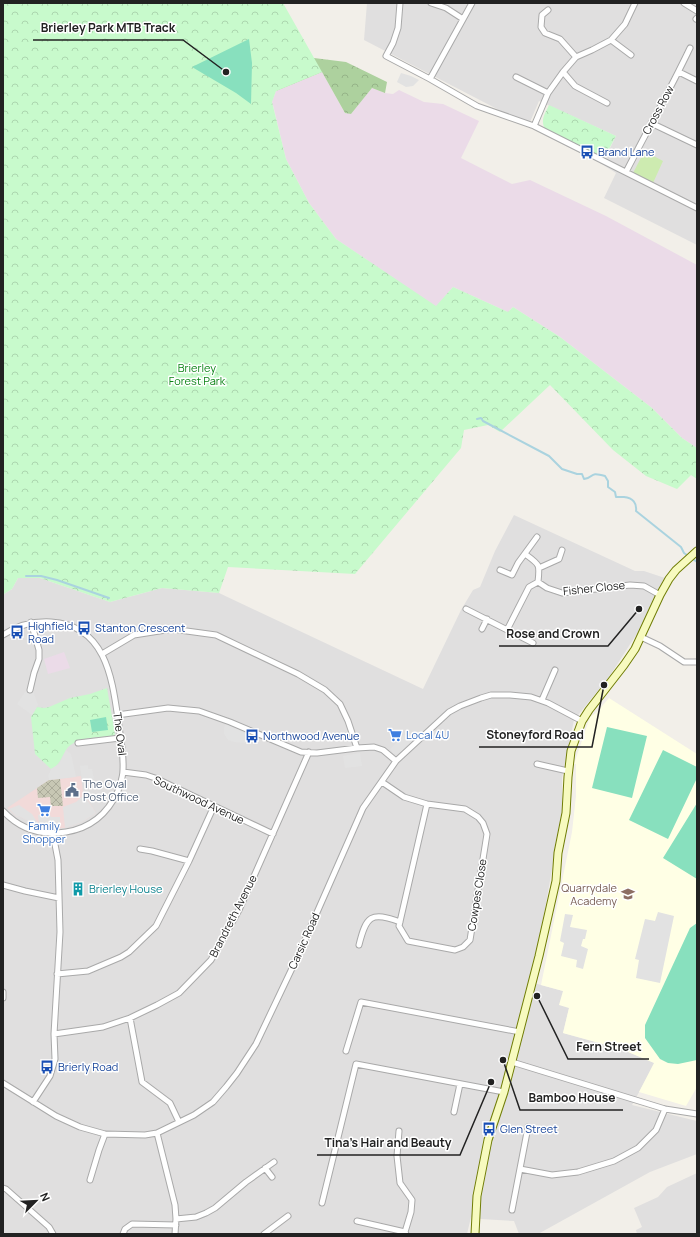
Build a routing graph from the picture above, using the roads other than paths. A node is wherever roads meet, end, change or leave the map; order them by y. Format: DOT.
graph roads {
  1 [pos="400,3"];
  2 [pos="431,3"];
  3 [pos="472,3"];
  4 [pos="635,3"];
  5 [pos="686,4"];
  6 [pos="548,10"];
  7 [pos="697,11"];
  8 [pos="463,19"];
  9 [pos="611,40"];
  10 [pos="690,48"];
  11 [pos="632,55"];
  12 [pos="576,57"];
  13 [pos="562,72"];
  14 [pos="679,72"];
  15 [pos="516,77"];
  16 [pos="430,79"];
  17 [pos="697,81"];
  18 [pos="548,93"];
  19 [pos="607,103"];
  20 [pos="651,123"];
  21 [pos="534,126"];
  22 [pos="697,145"];
  23 [pos="626,172"];
  24 [pos="697,208"];
  25 [pos="537,537"];
  26 [pos="562,550"];
  27 [pos="696,552"];
  28 [pos="525,554"];
  29 [pos="539,568"];
  30 [pos="500,570"];
  31 [pos="538,582"];
  32 [pos="660,595"];
  33 [pos="466,609"];
  34 [pos="486,619"];
  35 [pos="31,622"];
  36 [pos="482,629"];
  37 [pos="507,630"];
  38 [pos="3,635"];
  39 [pos="641,637"];
  40 [pos="533,643"];
  41 [pos="102,654"];
  42 [pos="697,662"];
  43 [pos="555,670"];
  44 [pos="30,690"];
  45 [pos="542,700"];
  46 [pos="117,715"];
  47 [pos="582,721"];
  48 [pos="120,738"];
  49 [pos="78,743"];
  50 [pos="357,748"];
  51 [pos="309,752"];
  52 [pos="396,761"];
  53 [pos="537,764"];
  54 [pos="568,771"];
  55 [pos="123,772"];
  56 [pos="382,782"];
  57 [pos="427,804"];
  58 [pos="214,806"];
  59 [pos="3,811"];
  60 [pos="53,834"];
  61 [pos="273,834"];
  62 [pos="140,850"];
  63 [pos="189,861"];
  64 [pos="3,885"];
  65 [pos="59,898"];
  66 [pos="400,922"];
  67 [pos="360,945"];
  68 [pos="57,974"];
  69 [pos="3,992"];
  70 [pos="3,998"];
  71 [pos="130,1018"];
  72 [pos="520,1032"];
  73 [pos="54,1034"];
  74 [pos="346,1051"];
  75 [pos="512,1062"];
  76 [pos="3,1083"];
  77 [pos="460,1084"];
  78 [pos="504,1092"];
  79 [pos="33,1102"];
  80 [pos="665,1109"];
  81 [pos="454,1112"];
  82 [pos="697,1114"];
  83 [pos="179,1122"];
  84 [pos="528,1127"];
  85 [pos="399,1131"];
  86 [pos="157,1133"];
  87 [pos="105,1134"];
  88 [pos="274,1162"];
  89 [pos="266,1168"];
  90 [pos="520,1169"];
  91 [pos="272,1177"];
  92 [pos="90,1180"];
  93 [pos="3,1188"];
  94 [pos="322,1203"];
  95 [pos="512,1210"];
  96 [pos="288,1216"];
  97 [pos="357,1221"];
  98 [pos="176,1222"];
  99 [pos="406,1233"];
  100 [pos="53,1234"];
  101 [pos="123,1234"];
  102 [pos="175,1234"];
  103 [pos="264,1234"];
  104 [pos="475,1234"];
  1 -- 16 [label="street"];
  2 -- 8 [label="street"];
  3 -- 8 [label="street"];
  4 -- 9 [label="street"];
  5 -- 7 [label="street"];
  6 -- 12 [label="street"];
  8 -- 16 [label="street"];
  9 -- 11 [label="street"];
  9 -- 12 [label="street"];
  10 -- 14 [label="street, Cross Row"];
  12 -- 13 [label="street"];
  13 -- 18 [label="street"];
  13 -- 19 [label="street"];
  14 -- 17 [label="street"];
  14 -- 20 [label="street, Cross Row"];
  15 -- 18 [label="street"];
  16 -- 21 [label="street"];
  18 -- 21 [label="street"];
  20 -- 22 [label="street"];
  20 -- 23 [label="street, Cross Row"];
  21 -- 23 [label="street"];
  23 -- 24 [label="street"];
  25 -- 28 [label="street"];
  26 -- 29 [label="street"];
  27 -- 32 [label="main road"];
  28 -- 29 [label="street"];
  28 -- 30 [label="street"];
  29 -- 31 [label="street"];
  31 -- 32 [label="street, Fisher Close"];
  31 -- 37 [label="street"];
  32 -- 39 [label="main road"];
  33 -- 34 [label="street"];
  34 -- 36 [label="street"];
  34 -- 37 [label="street"];
  35 -- 38 [label="street, The Oval"];
  35 -- 41 [label="street, The Oval"];
  35 -- 44 [label="street"];
  37 -- 40 [label="street"];
  39 -- 42 [label="street"];
  39 -- 47 [label="main road"];
  41 -- 46 [label="street, The Oval"];
  41 -- 50 [label="street"];
  43 -- 45 [label="street"];
  45 -- 47 [label="street, Carsic Road"];
  45 -- 52 [label="street, Carsic Road"];
  46 -- 48 [label="street, The Oval"];
  46 -- 51 [label="street"];
  47 -- 54 [label="main road"];
  48 -- 49 [label="street"];
  48 -- 55 [label="street, The Oval"];
  50 -- 51 [label="street"];
  50 -- 52 [label="street"];
  51 -- 61 [label="street, Brandreth Avenue"];
  52 -- 56 [label="street, Carsic Road"];
  53 -- 54 [label="street"];
  54 -- 72 [label="main road"];
  55 -- 58 [label="street, Southwood Avenue"];
  55 -- 60 [label="street, The Oval"];
  56 -- 57 [label="street, Cowpes Close"];
  56 -- 83 [label="street, Carsic Road"];
  57 -- 66 [label="street"];
  57 -- 66 [label="street, Cowpes Close"];
  58 -- 61 [label="street, Southwood Avenue"];
  58 -- 63 [label="street"];
  59 -- 60 [label="street, The Oval"];
  60 -- 65 [label="street"];
  61 -- 71 [label="street, Brandreth Avenue"];
  62 -- 63 [label="street"];
  63 -- 68 [label="street"];
  64 -- 65 [label="street"];
  65 -- 68 [label="street"];
  66 -- 67 [label="street"];
  68 -- 73 [label="street"];
  69 -- 70 [label="street"];
  71 -- 73 [label="street, Brandreth Avenue"];
  71 -- 83 [label="street"];
  72 -- 74 [label="street"];
  72 -- 75 [label="main road"];
  73 -- 79 [label="street"];
  75 -- 78 [label="main road"];
  75 -- 80 [label="street"];
  76 -- 79 [label="street, Carsic Road"];
  77 -- 78 [label="street"];
  77 -- 81 [label="street"];
  77 -- 94 [label="street"];
  78 -- 104 [label="main road"];
  79 -- 87 [label="street, Carsic Road"];
  80 -- 82 [label="street"];
  80 -- 90 [label="street"];
  83 -- 86 [label="street, Carsic Road"];
  84 -- 90 [label="street"];
  85 -- 99 [label="street"];
  86 -- 87 [label="street, Carsic Road"];
  86 -- 98 [label="street"];
  87 -- 92 [label="street"];
  88 -- 89 [label="street"];
  89 -- 91 [label="street"];
  89 -- 98 [label="street"];
  90 -- 95 [label="street"];
  93 -- 100 [label="street"];
  96 -- 103 [label="street"];
  97 -- 99 [label="street"];
  98 -- 101 [label="street"];
  98 -- 102 [label="street"];
}
